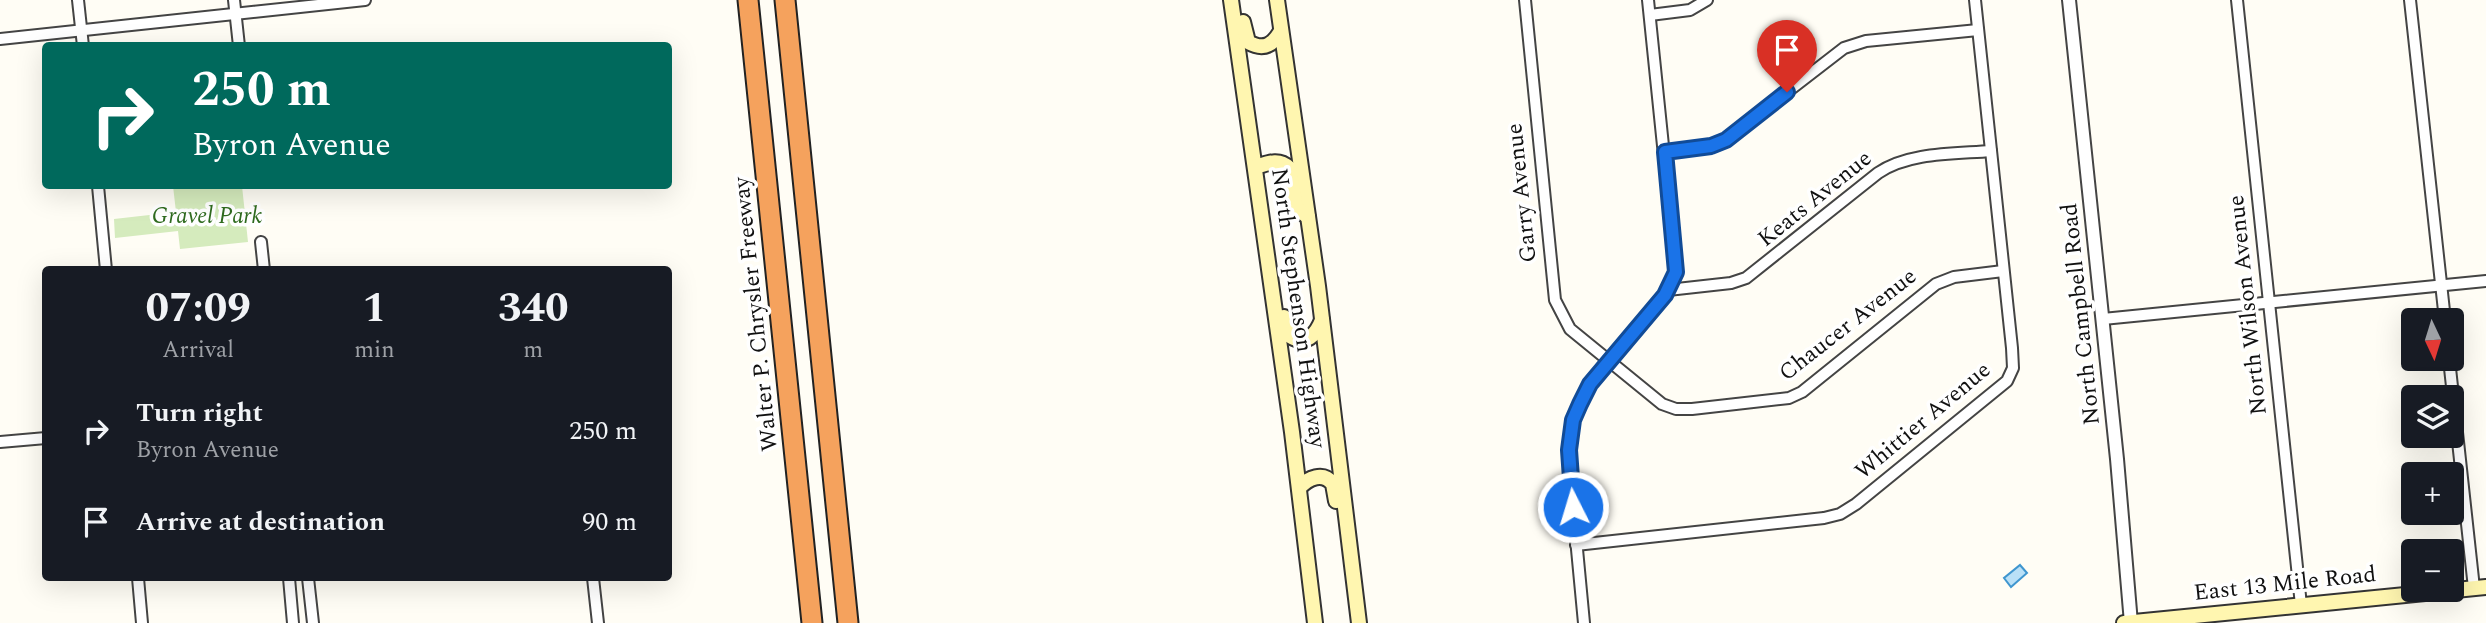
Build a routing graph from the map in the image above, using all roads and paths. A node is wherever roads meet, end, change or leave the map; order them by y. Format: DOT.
graph roads {
  1 [pos="78,0"];
  2 [pos="234,0"];
  3 [pos="365,0"];
  4 [pos="748,0"];
  5 [pos="785,0"];
  6 [pos="1231,0"];
  7 [pos="1239,0"];
  8 [pos="1277,0"];
  9 [pos="1525,0"];
  10 [pos="1648,0"];
  11 [pos="1707,0"];
  12 [pos="1975,0"];
  13 [pos="2068,0"];
  14 [pos="2237,0"];
  15 [pos="2410,0"];
  16 [pos="236,14"];
  17 [pos="1650,15"];
  18 [pos="81,30"];
  19 [pos="1978,30"];
  20 [pos="1281,31"];
  21 [pos="0,39"];
  22 [pos="82,42"];
  23 [pos="239,42"];
  24 [pos="1991,151"];
  25 [pos="1665,152"];
  26 [pos="1256,167"];
  27 [pos="97,189"];
  28 [pos="1308,217"];
  29 [pos="261,242"];
  30 [pos="106,266"];
  31 [pos="264,266"];
  32 [pos="2003,271"];
  33 [pos="2486,281"];
  34 [pos="1270,283"];
  35 [pos="2441,285"];
  36 [pos="1668,290"];
  37 [pos="2269,303"];
  38 [pos="2444,308"];
  39 [pos="2103,319"];
  40 [pos="1322,320"];
  41 [pos="1608,361"];
  42 [pos="2451,371"];
  43 [pos="42,438"];
  44 [pos="0,442"];
  45 [pos="1299,488"];
  46 [pos="1303,519"];
  47 [pos="1576,545"];
  48 [pos="138,581"];
  49 [pos="289,581"];
  50 [pos="308,581"];
  51 [pos="593,581"];
  52 [pos="2480,588"];
  53 [pos="1356,601"];
  54 [pos="311,604"];
  55 [pos="2301,605"];
  56 [pos="292,606"];
  57 [pos="142,623"];
  58 [pos="293,623"];
  59 [pos="313,623"];
  60 [pos="598,623"];
  61 [pos="812,623"];
  62 [pos="848,623"];
  63 [pos="1315,623"];
  64 [pos="1324,623"];
  65 [pos="1359,623"];
  66 [pos="1584,623"];
  67 [pos="2124,623"];
  68 [pos="2131,623"];
  1 -- 18 [label="street"];
  2 -- 16 [label="street"];
  3 -- 16 [label="street"];
  4 -- 61 [label="highway, Walter P. Chrysler Freeway"];
  5 -- 62 [label="highway"];
  6 -- 26 [label="main road, North Stephenson Highway"];
  7 -- 20 [label="main road"];
  8 -- 20 [label="main road, North Stephenson Highway"];
  9 -- 41 [label="street, Garry Avenue"];
  10 -- 17 [label="street"];
  11 -- 17 [label="street"];
  12 -- 19 [label="street, Whittier Avenue"];
  13 -- 39 [label="street, North Campbell Road"];
  14 -- 37 [label="street, North Wilson Avenue"];
  15 -- 35 [label="street"];
  16 -- 18 [label="street"];
  16 -- 23 [label="street"];
  17 -- 25 [label="street"];
  18 -- 21 [label="street"];
  18 -- 22 [label="street"];
  19 -- 24 [label="street, Whittier Avenue"];
  19 -- 25 [label="street"];
  20 -- 28 [label="main road, North Stephenson Highway"];
  24 -- 32 [label="street, Whittier Avenue"];
  24 -- 36 [label="street, Keats Avenue"];
  25 -- 36 [label="street"];
  26 -- 28 [label="main road"];
  26 -- 34 [label="main road, North Stephenson Highway"];
  27 -- 30 [label="street"];
  28 -- 40 [label="main road, North Stephenson Highway"];
  29 -- 31 [label="street"];
  32 -- 41 [label="street, Chaucer Avenue"];
  32 -- 47 [label="street, Whittier Avenue"];
  33 -- 35 [label="street"];
  34 -- 40 [label="main road"];
  34 -- 45 [label="main road, North Stephenson Highway"];
  35 -- 37 [label="street"];
  35 -- 38 [label="street"];
  36 -- 41 [label="street"];
  37 -- 39 [label="street"];
  37 -- 55 [label="street, North Wilson Avenue"];
  39 -- 68 [label="street, North Campbell Road"];
  40 -- 53 [label="main road, North Stephenson Highway"];
  41 -- 47 [label="street"];
  42 -- 52 [label="street"];
  43 -- 44 [label="street"];
  45 -- 46 [label="main road, North Stephenson Highway"];
  45 -- 53 [label="main road"];
  46 -- 63 [label="main road, North Stephenson Highway"];
  46 -- 64 [label="main road"];
  47 -- 66 [label="street"];
  48 -- 57 [label="street"];
  49 -- 56 [label="street"];
  50 -- 54 [label="street"];
  51 -- 60 [label="street"];
  52 -- 55 [label="main road, East 13 Mile Road"];
  53 -- 65 [label="main road, North Stephenson Highway"];
  54 -- 56 [label="street"];
  54 -- 59 [label="street"];
  55 -- 68 [label="main road, East 13 Mile Road"];
  56 -- 58 [label="street"];
  67 -- 68 [label="main road, East 13 Mile Road"];
}
